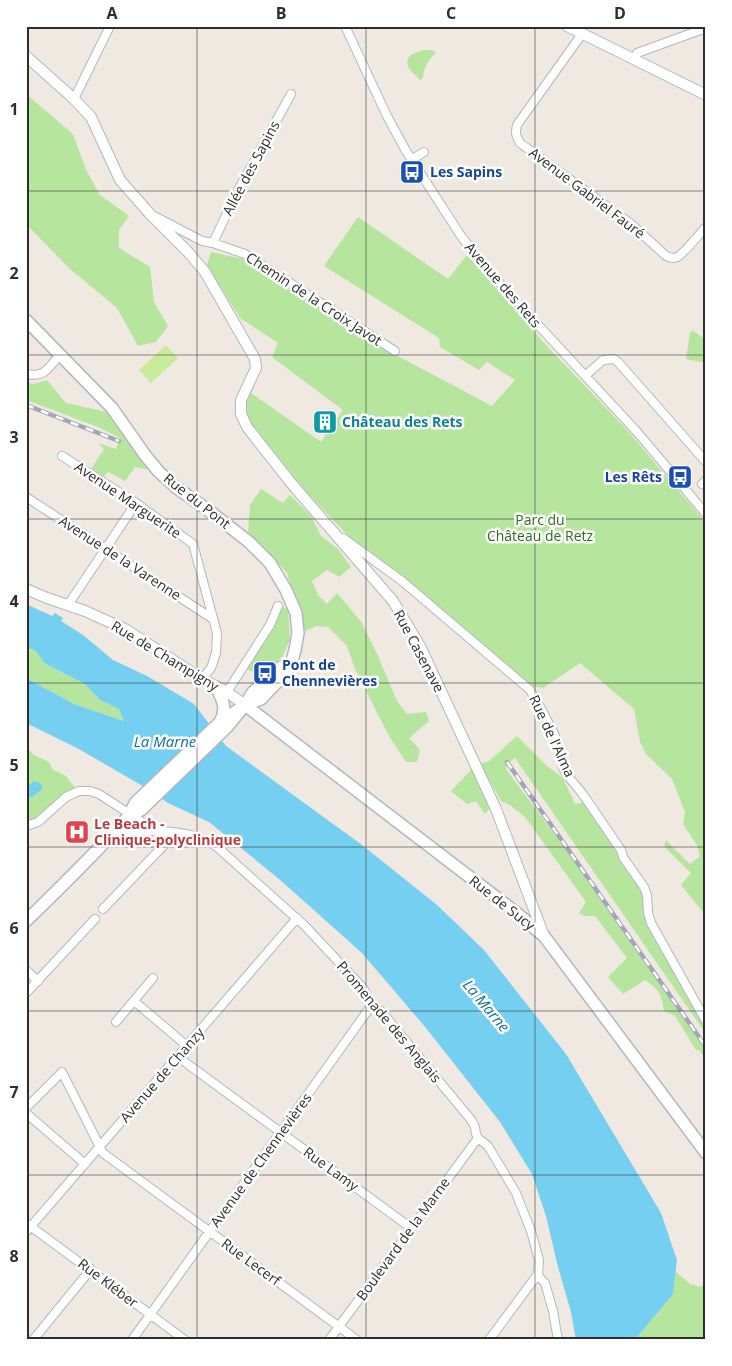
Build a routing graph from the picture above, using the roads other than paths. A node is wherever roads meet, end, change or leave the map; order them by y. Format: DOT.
graph roads {
  1 [pos="110,26"];
  2 [pos="344,26"];
  3 [pos="567,26"];
  4 [pos="706,28"];
  5 [pos="582,34"];
  6 [pos="26,56"];
  7 [pos="634,59"];
  8 [pos="291,94"];
  9 [pos="706,95"];
  10 [pos="74,99"];
  11 [pos="424,152"];
  12 [pos="411,160"];
  13 [pos="150,214"];
  14 [pos="706,227"];
  15 [pos="213,243"];
  16 [pos="26,320"];
  17 [pos="396,351"];
  18 [pos="60,355"];
  19 [pos="26,374"];
  20 [pos="585,376"];
  21 [pos="62,456"];
  22 [pos="706,462"];
  23 [pos="26,497"];
  24 [pos="136,504"];
  25 [pos="706,514"];
  26 [pos="337,538"];
  27 [pos="106,549"];
  28 [pos="26,589"];
  29 [pos="68,605"];
  30 [pos="278,606"];
  31 [pos="213,619"];
  32 [pos="202,679"];
  33 [pos="216,686"];
  34 [pos="227,692"];
  35 [pos="245,705"];
  36 [pos="224,724"];
  37 [pos="130,815"];
  38 [pos="26,826"];
  39 [pos="156,831"];
  40 [pos="171,832"];
  41 [pos="114,833"];
  42 [pos="103,909"];
  43 [pos="297,918"];
  44 [pos="95,919"];
  45 [pos="26,921"];
  46 [pos="544,936"];
  47 [pos="26,970"];
  48 [pos="153,978"];
  49 [pos="38,981"];
  50 [pos="26,993"];
  51 [pos="134,1001"];
  52 [pos="371,1006"];
  53 [pos="706,1021"];
  54 [pos="116,1022"];
  55 [pos="187,1046"];
  56 [pos="178,1057"];
  57 [pos="26,1108"];
  58 [pos="26,1113"];
  59 [pos="281,1132"];
  60 [pos="478,1138"];
  61 [pos="99,1147"];
  62 [pos="706,1153"];
  63 [pos="85,1164"];
  64 [pos="28,1227"];
  65 [pos="412,1228"];
  66 [pos="210,1231"];
  67 [pos="91,1269"];
  68 [pos="538,1274"];
  69 [pos="150,1314"];
  70 [pos="339,1326"];
  71 [pos="33,1340"];
  72 [pos="132,1340"];
  73 [pos="185,1340"];
  74 [pos="329,1340"];
  75 [pos="357,1340"];
  76 [pos="488,1340"];
  77 [pos="558,1340"];
  1 -- 10 [label="street"];
  2 -- 12 [label="street, Avenue des Rets"];
  3 -- 5 [label="street"];
  4 -- 7 [label="street"];
  5 -- 7 [label="street"];
  5 -- 14 [label="street, Avenue Gabriel Fauré"];
  6 -- 10 [label="street"];
  7 -- 9 [label="street"];
  8 -- 15 [label="street, Allée des Sapins"];
  10 -- 13 [label="street"];
  11 -- 12 [label="street"];
  12 -- 20 [label="street, Avenue des Rets"];
  13 -- 15 [label="street, Chemin de la Croix Javot"];
  13 -- 26 [label="street, Rue Casenave"];
  15 -- 17 [label="street, Chemin de la Croix Javot"];
  16 -- 18 [label="main road, Rue du Pont"];
  18 -- 19 [label="street"];
  18 -- 35 [label="main road, Rue du Pont"];
  20 -- 22 [label="street"];
  20 -- 25 [label="street, Avenue des Rets"];
  21 -- 24 [label="street, Avenue Marguerite"];
  23 -- 27 [label="street, Avenue de la Varenne"];
  24 -- 27 [label="street"];
  24 -- 31 [label="street, Avenue Marguerite"];
  26 -- 46 [label="street, Rue Casenave"];
  26 -- 53 [label="street, Rue de l'Alma"];
  27 -- 29 [label="street"];
  27 -- 31 [label="street, Avenue de la Varenne"];
  28 -- 29 [label="street, Rue de Champigny"];
  29 -- 32 [label="street, Rue de Champigny"];
  30 -- 34 [label="street"];
  31 -- 32 [label="street"];
  32 -- 33 [label="street, Rue de Champigny"];
  33 -- 34 [label="street, Rue de Champigny"];
  33 -- 36 [label="main road"];
  34 -- 35 [label="street, Rue de Champigny"];
  35 -- 36 [label="main road, Rue du Pont"];
  35 -- 46 [label="main road, Rue de Sucy"];
  36 -- 37 [label="main road"];
  37 -- 38 [label="street, Promenade des Anglais"];
  37 -- 39 [label="street, Promenade des Anglais"];
  37 -- 41 [label="main road"];
  39 -- 40 [label="street, Promenade des Anglais"];
  39 -- 41 [label="street, Promenade des Anglais"];
  40 -- 42 [label="street"];
  40 -- 43 [label="street, Promenade des Anglais"];
  41 -- 45 [label="main road"];
  43 -- 52 [label="street, Promenade des Anglais"];
  43 -- 55 [label="street, Avenue de Chanzy"];
  44 -- 49 [label="street"];
  46 -- 62 [label="main road, Rue de Sucy"];
  47 -- 49 [label="street"];
  48 -- 51 [label="street"];
  49 -- 50 [label="street"];
  51 -- 54 [label="street"];
  51 -- 55 [label="street"];
  52 -- 59 [label="street, Avenue de Chennevières"];
  52 -- 60 [label="street, Promenade des Anglais"];
  55 -- 56 [label="street, Avenue de Chanzy"];
  56 -- 59 [label="street, Rue Lamy"];
  56 -- 61 [label="street, Avenue de Chanzy"];
  57 -- 61 [label="street"];
  58 -- 63 [label="street"];
  59 -- 65 [label="street, Rue Lamy"];
  59 -- 66 [label="street, Avenue de Chennevières"];
  60 -- 65 [label="street, Boulevard de la Marne"];
  60 -- 68 [label="street, Promenade des Anglais"];
  61 -- 63 [label="street, Avenue de Chanzy"];
  61 -- 66 [label="street, Rue Lecerf"];
  63 -- 64 [label="street, Avenue de Chanzy"];
  64 -- 67 [label="street, Rue Kléber"];
  65 -- 70 [label="street, Boulevard de la Marne"];
  66 -- 69 [label="street, Avenue de Chennevières"];
  66 -- 70 [label="street, Rue Lecerf"];
  67 -- 69 [label="street, Rue Kléber"];
  67 -- 71 [label="street"];
  68 -- 76 [label="street"];
  68 -- 77 [label="street, Promenade des Anglais"];
  69 -- 72 [label="street, Avenue de Chennevières"];
  69 -- 73 [label="street, Rue Kléber"];
  70 -- 74 [label="street, Boulevard de la Marne"];
  70 -- 75 [label="street, Rue Lecerf"];
}
